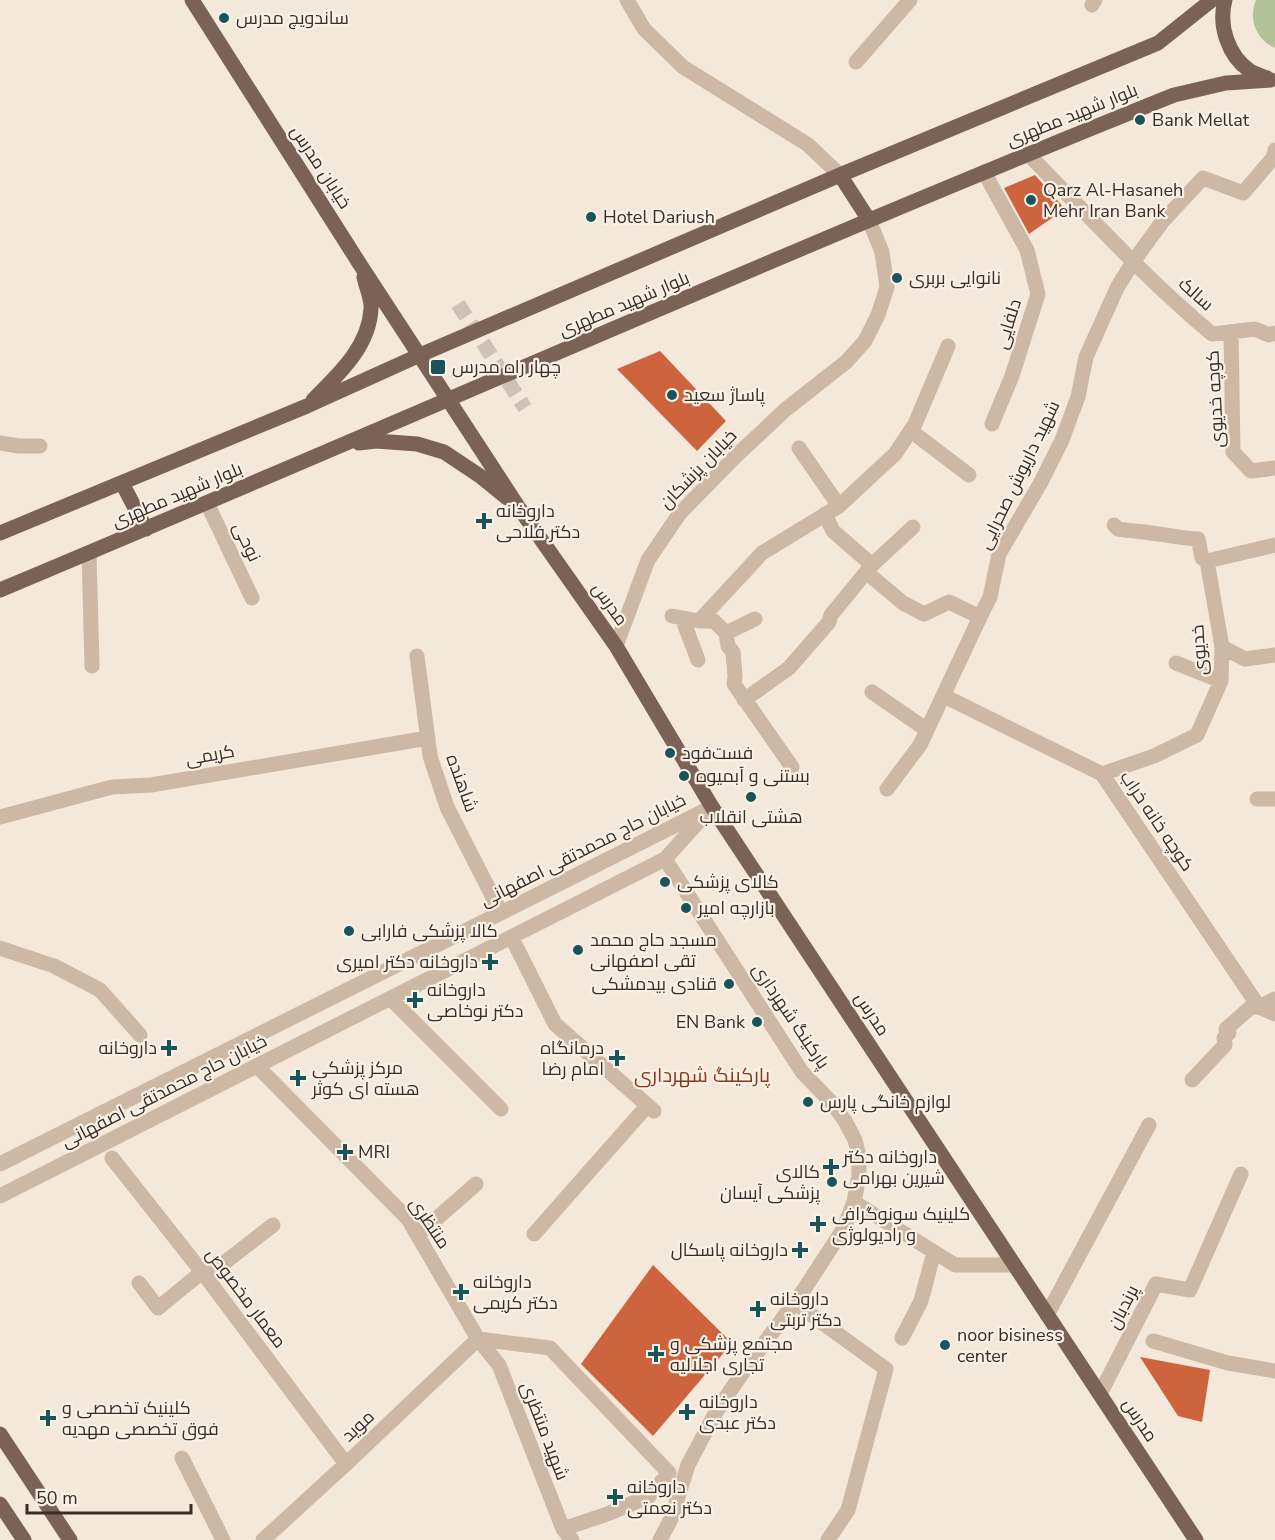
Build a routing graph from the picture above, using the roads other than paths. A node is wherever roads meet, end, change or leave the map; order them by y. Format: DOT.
graph roads {
  1 [pos="192,0"];
  2 [pos="627,0"];
  3 [pos="910,0"];
  4 [pos="1212,0"];
  5 [pos="1225,0"];
  6 [pos="856,62"];
  7 [pos="1273,80"];
  8 [pos="1275,150"];
  9 [pos="1028,154"];
  10 [pos="984,172"];
  11 [pos="840,175"];
  12 [pos="869,220"];
  13 [pos="1133,262"];
  14 [pos="361,266"];
  15 [pos="1231,332"];
  16 [pos="1275,333"];
  17 [pos="948,346"];
  18 [pos="420,355"];
  19 [pos="449,400"];
  20 [pos="307,406"];
  21 [pos="992,424"];
  22 [pos="911,430"];
  23 [pos="0,443"];
  24 [pos="40,446"];
  25 [pos="341,446"];
  26 [pos="799,448"];
  27 [pos="1275,468"];
  28 [pos="969,475"];
  29 [pos="122,483"];
  30 [pos="207,503"];
  31 [pos="839,506"];
  32 [pos="519,508"];
  33 [pos="825,514"];
  34 [pos="1114,525"];
  35 [pos="913,527"];
  36 [pos="146,529"];
  37 [pos="0,533"];
  38 [pos="1275,545"];
  39 [pos="89,553"];
  40 [pos="1207,561"];
  41 [pos="869,568"];
  42 [pos="0,590"];
  43 [pos="252,598"];
  44 [pos="980,617"];
  45 [pos="755,619"];
  46 [pos="699,621"];
  47 [pos="726,633"];
  48 [pos="615,646"];
  49 [pos="1222,647"];
  50 [pos="1275,655"];
  51 [pos="417,656"];
  52 [pos="698,660"];
  53 [pos="1176,663"];
  54 [pos="92,666"];
  55 [pos="1221,681"];
  56 [pos="872,692"];
  57 [pos="944,696"];
  58 [pos="744,700"];
  59 [pos="927,730"];
  60 [pos="428,738"];
  61 [pos="792,766"];
  62 [pos="1102,774"];
  63 [pos="887,789"];
  64 [pos="1257,799"];
  65 [pos="1275,799"];
  66 [pos="712,807"];
  67 [pos="0,817"];
  68 [pos="665,859"];
  69 [pos="501,913"];
  70 [pos="512,938"];
  71 [pos="0,948"];
  72 [pos="391,999"];
  73 [pos="1275,999"];
  74 [pos="1259,1007"];
  75 [pos="1275,1014"];
  76 [pos="140,1035"];
  77 [pos="257,1066"];
  78 [pos="1192,1080"];
  79 [pos="501,1110"];
  80 [pos="1149,1125"];
  81 [pos="112,1158"];
  82 [pos="0,1164"];
  83 [pos="1241,1174"];
  84 [pos="476,1184"];
  85 [pos="0,1196"];
  86 [pos="854,1202"];
  87 [pos="273,1225"];
  88 [pos="534,1234"];
  89 [pos="418,1235"];
  90 [pos="934,1252"];
  91 [pos="1014,1265"];
  92 [pos="204,1274"];
  93 [pos="139,1283"];
  94 [pos="795,1303"];
  95 [pos="1047,1315"];
  96 [pos="902,1338"];
  97 [pos="478,1339"];
  98 [pos="1153,1341"];
  99 [pos="1275,1371"];
  100 [pos="1100,1394"];
  101 [pos="0,1434"];
  102 [pos="182,1458"];
  103 [pos="346,1464"];
  104 [pos="0,1504"];
  105 [pos="567,1535"];
  106 [pos="24,1540"];
  107 [pos="70,1540"];
  108 [pos="224,1540"];
  109 [pos="263,1540"];
  110 [pos="660,1540"];
  111 [pos="828,1540"];
  112 [pos="1196,1540"];
  1 -- 14 [label="main road, خیابان مدرس"];
  2 -- 11 [label="street"];
  3 -- 6 [label="street"];
  4 -- 11 [label="main road, بلوار شهید مطهری"];
  5 -- 7 [label="main road"];
  7 -- 9 [label="main road, بلوار شهید مطهری"];
  8 -- 13 [label="street, شهید داریوش صحرایی"];
  9 -- 10 [label="main road, بلوار شهید مطهری"];
  9 -- 13 [label="street, سالک"];
  10 -- 12 [label="main road, بلوار شهید مطهری"];
  10 -- 21 [label="street, دلفایی"];
  11 -- 12 [label="main road"];
  11 -- 18 [label="main road, بلوار شهید مطهری"];
  12 -- 19 [label="main road, بلوار شهید مطهری"];
  12 -- 48 [label="street, خیابان پزشکان"];
  13 -- 15 [label="street, سالک"];
  13 -- 44 [label="street, شهید داریوش صحرایی"];
  14 -- 18 [label="main road, خیابان مدرس"];
  14 -- 20 [label="main road"];
  15 -- 16 [label="street, سالک"];
  15 -- 27 [label="street, کوچه خدیوی"];
  17 -- 22 [label="street"];
  18 -- 19 [label="main road, خیابان مدرس"];
  18 -- 20 [label="main road, بلوار شهید مطهری"];
  19 -- 25 [label="main road, بلوار شهید مطهری"];
  19 -- 32 [label="main road, خیابان مدرس"];
  20 -- 29 [label="main road, بلوار شهید مطهری"];
  22 -- 28 [label="street"];
  22 -- 31 [label="street"];
  23 -- 24 [label="street"];
  25 -- 30 [label="main road, بلوار شهید مطهری"];
  25 -- 32 [label="main road"];
  26 -- 31 [label="street"];
  29 -- 36 [label="main road"];
  29 -- 37 [label="main road, بلوار شهید مطهری"];
  30 -- 36 [label="main road, بلوار شهید مطهری"];
  30 -- 43 [label="street, نوحی"];
  31 -- 33 [label="street"];
  32 -- 48 [label="main road, مدرس"];
  33 -- 41 [label="street"];
  33 -- 46 [label="street"];
  34 -- 40 [label="street, خدیوی"];
  35 -- 41 [label="street"];
  36 -- 39 [label="main road, بلوار شهید مطهری"];
  38 -- 40 [label="street"];
  39 -- 42 [label="main road, بلوار شهید مطهری"];
  39 -- 54 [label="street"];
  40 -- 49 [label="street, خدیوی"];
  41 -- 44 [label="street"];
  41 -- 58 [label="street"];
  44 -- 57 [label="street, شهید داریوش صحرایی"];
  45 -- 47 [label="street"];
  46 -- 47 [label="street"];
  46 -- 52 [label="street"];
  47 -- 58 [label="street"];
  48 -- 66 [label="main road, مدرس"];
  49 -- 50 [label="street"];
  49 -- 55 [label="street, خدیوی"];
  51 -- 60 [label="street, شاهنده"];
  53 -- 55 [label="street"];
  55 -- 62 [label="street, خدیوی"];
  56 -- 59 [label="street"];
  57 -- 59 [label="street, شهید داریوش صحرایی"];
  57 -- 62 [label="street, کوچه خانه خراب"];
  58 -- 61 [label="street"];
  59 -- 63 [label="street, شهید داریوش صحرایی"];
  60 -- 67 [label="street, کریمی"];
  60 -- 69 [label="street, شاهنده"];
  62 -- 74 [label="street, کوچه خانه خراب"];
  64 -- 65 [label="street"];
  66 -- 68 [label="street, خیابان حاج محمدتقی اصفهانی"];
  66 -- 69 [label="street, خیابان حاج محمدتقی اصفهانی"];
  66 -- 91 [label="main road, مدرس"];
  68 -- 70 [label="street, خیابان حاج محمدتقی اصفهانی"];
  68 -- 86 [label="street, پارکینگ شهرداری"];
  69 -- 82 [label="street, خیابان حاج محمدتقی اصفهانی"];
  70 -- 72 [label="street, خیابان حاج محمدتقی اصفهانی"];
  70 -- 88 [label="street"];
  71 -- 76 [label="street"];
  72 -- 77 [label="street, خیابان حاج محمدتقی اصفهانی"];
  72 -- 79 [label="street"];
  73 -- 74 [label="street"];
  74 -- 75 [label="street"];
  74 -- 78 [label="street"];
  77 -- 85 [label="street, خیابان حاج محمدتقی اصفهانی"];
  77 -- 89 [label="street, منتظری"];
  80 -- 95 [label="street"];
  81 -- 92 [label="street, معمار مخصوص"];
  83 -- 100 [label="street, پرندبان"];
  84 -- 89 [label="street"];
  86 -- 90 [label="street"];
  86 -- 94 [label="street, پارکینگ شهرداری"];
  87 -- 92 [label="street"];
  89 -- 97 [label="street, منتظری"];
  90 -- 91 [label="street"];
  90 -- 96 [label="street"];
  91 -- 95 [label="main road, مدرس"];
  92 -- 93 [label="street"];
  92 -- 103 [label="street, معمار مخصوص"];
  94 -- 110 [label="street, پارکینگ شهرداری"];
  94 -- 111 [label="street"];
  95 -- 100 [label="main road, مدرس"];
  97 -- 103 [label="street, موید"];
  97 -- 105 [label="street, شهید منتظری"];
  97 -- 105 [label="street"];
  98 -- 99 [label="street"];
  100 -- 112 [label="main road, مدرس"];
  101 -- 107 [label="main road"];
  102 -- 108 [label="street"];
  103 -- 109 [label="street, موید"];
  104 -- 106 [label="main road"];
}
